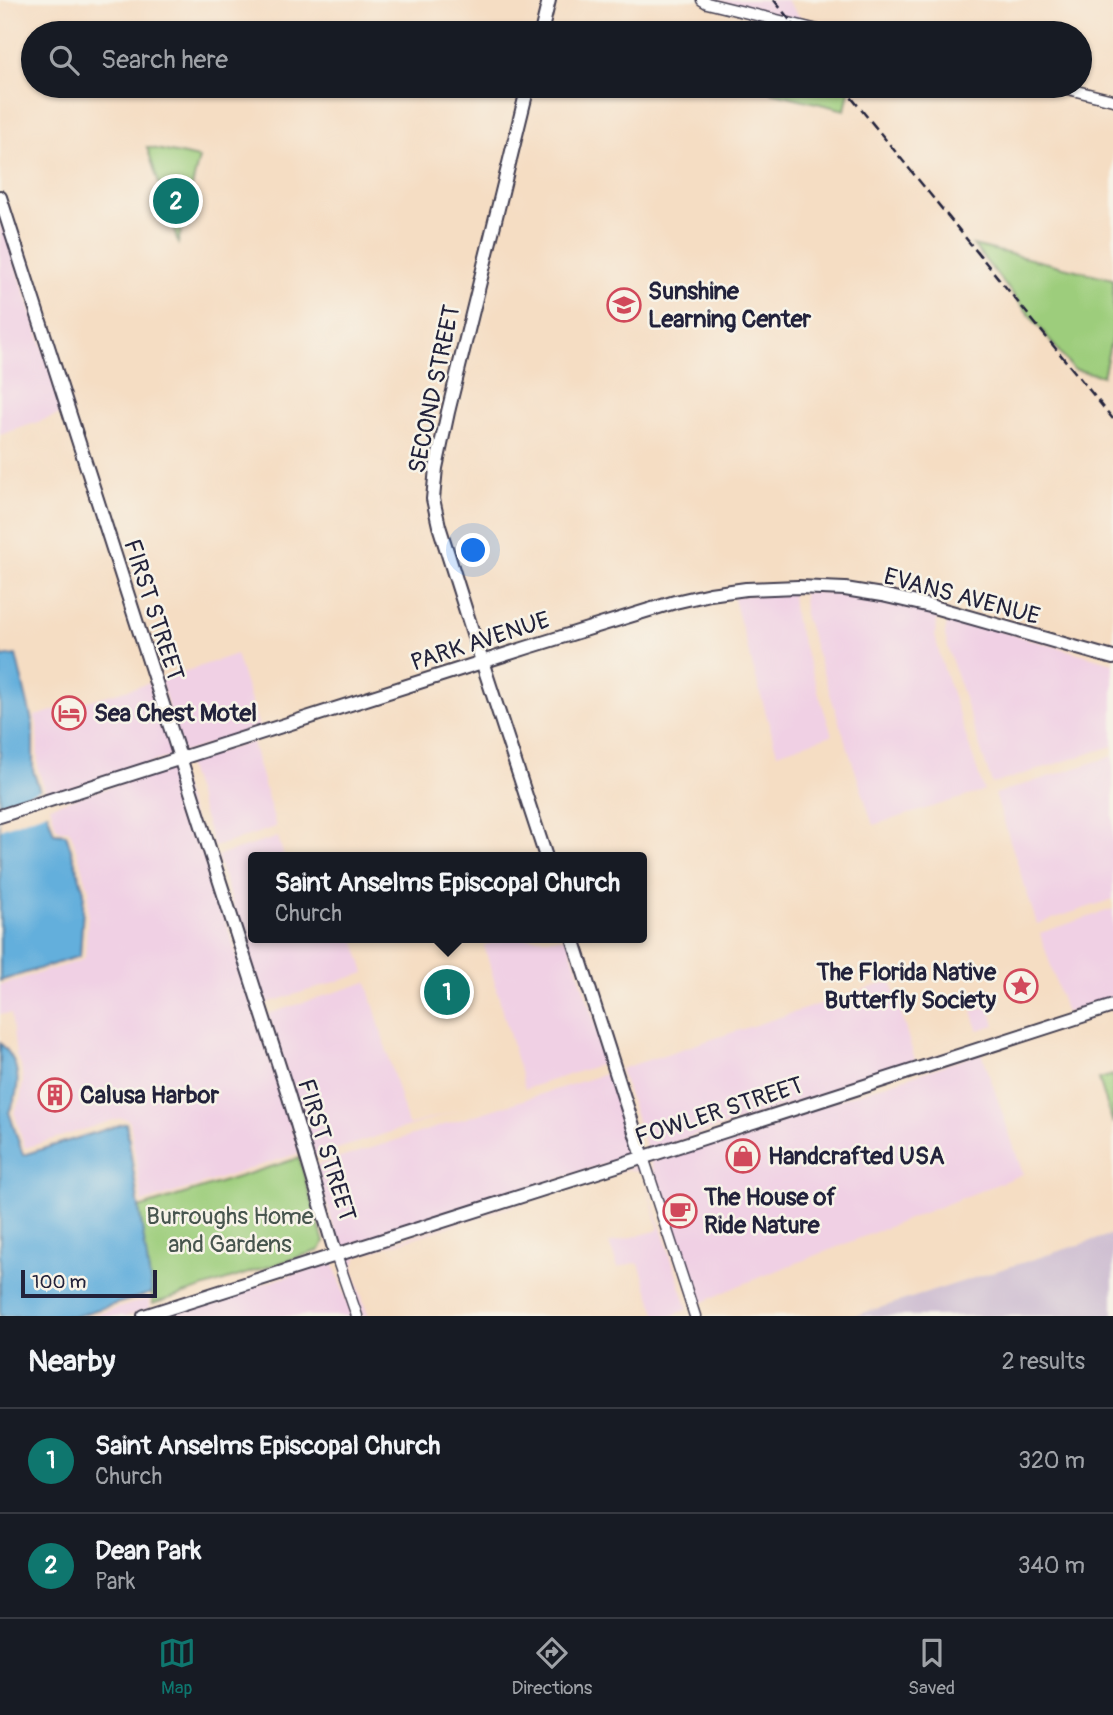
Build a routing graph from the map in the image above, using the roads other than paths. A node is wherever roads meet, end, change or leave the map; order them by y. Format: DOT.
graph roads {
  1 [pos="549,0"];
  2 [pos="695,0"];
  3 [pos="704,1"];
  4 [pos="544,21"];
  5 [pos="783,21"];
  6 [pos="1092,95"];
  7 [pos="525,98"];
  8 [pos="1113,100"];
  9 [pos="0,197"];
  10 [pos="798,587"];
  11 [pos="1113,658"];
  12 [pos="482,663"];
  13 [pos="180,759"];
  14 [pos="0,816"];
  15 [pos="544,852"];
  16 [pos="575,943"];
  17 [pos="1113,1006"];
  18 [pos="643,1157"];
  19 [pos="337,1255"];
  20 [pos="144,1316"];
  21 [pos="357,1316"];
  22 [pos="695,1316"];
  1 -- 4 [label="main road"];
  2 -- 3 [label="street"];
  3 -- 5 [label="street"];
  6 -- 8 [label="street"];
  7 -- 12 [label="main road, SECOND STREET"];
  9 -- 13 [label="main road, FIRST STREET"];
  10 -- 11 [label="main road, EVANS AVENUE"];
  10 -- 12 [label="main road, PARK AVENUE"];
  12 -- 13 [label="main road, PARK AVENUE"];
  12 -- 15 [label="main road, SECOND STREET"];
  13 -- 14 [label="main road, PARK AVENUE"];
  13 -- 19 [label="main road, FIRST STREET"];
  16 -- 18 [label="main road"];
  17 -- 18 [label="main road, FOWLER STREET"];
  18 -- 19 [label="main road, FOWLER STREET"];
  18 -- 22 [label="street"];
  19 -- 20 [label="main road, FOWLER STREET"];
  19 -- 21 [label="street, FIRST STREET"];
}
